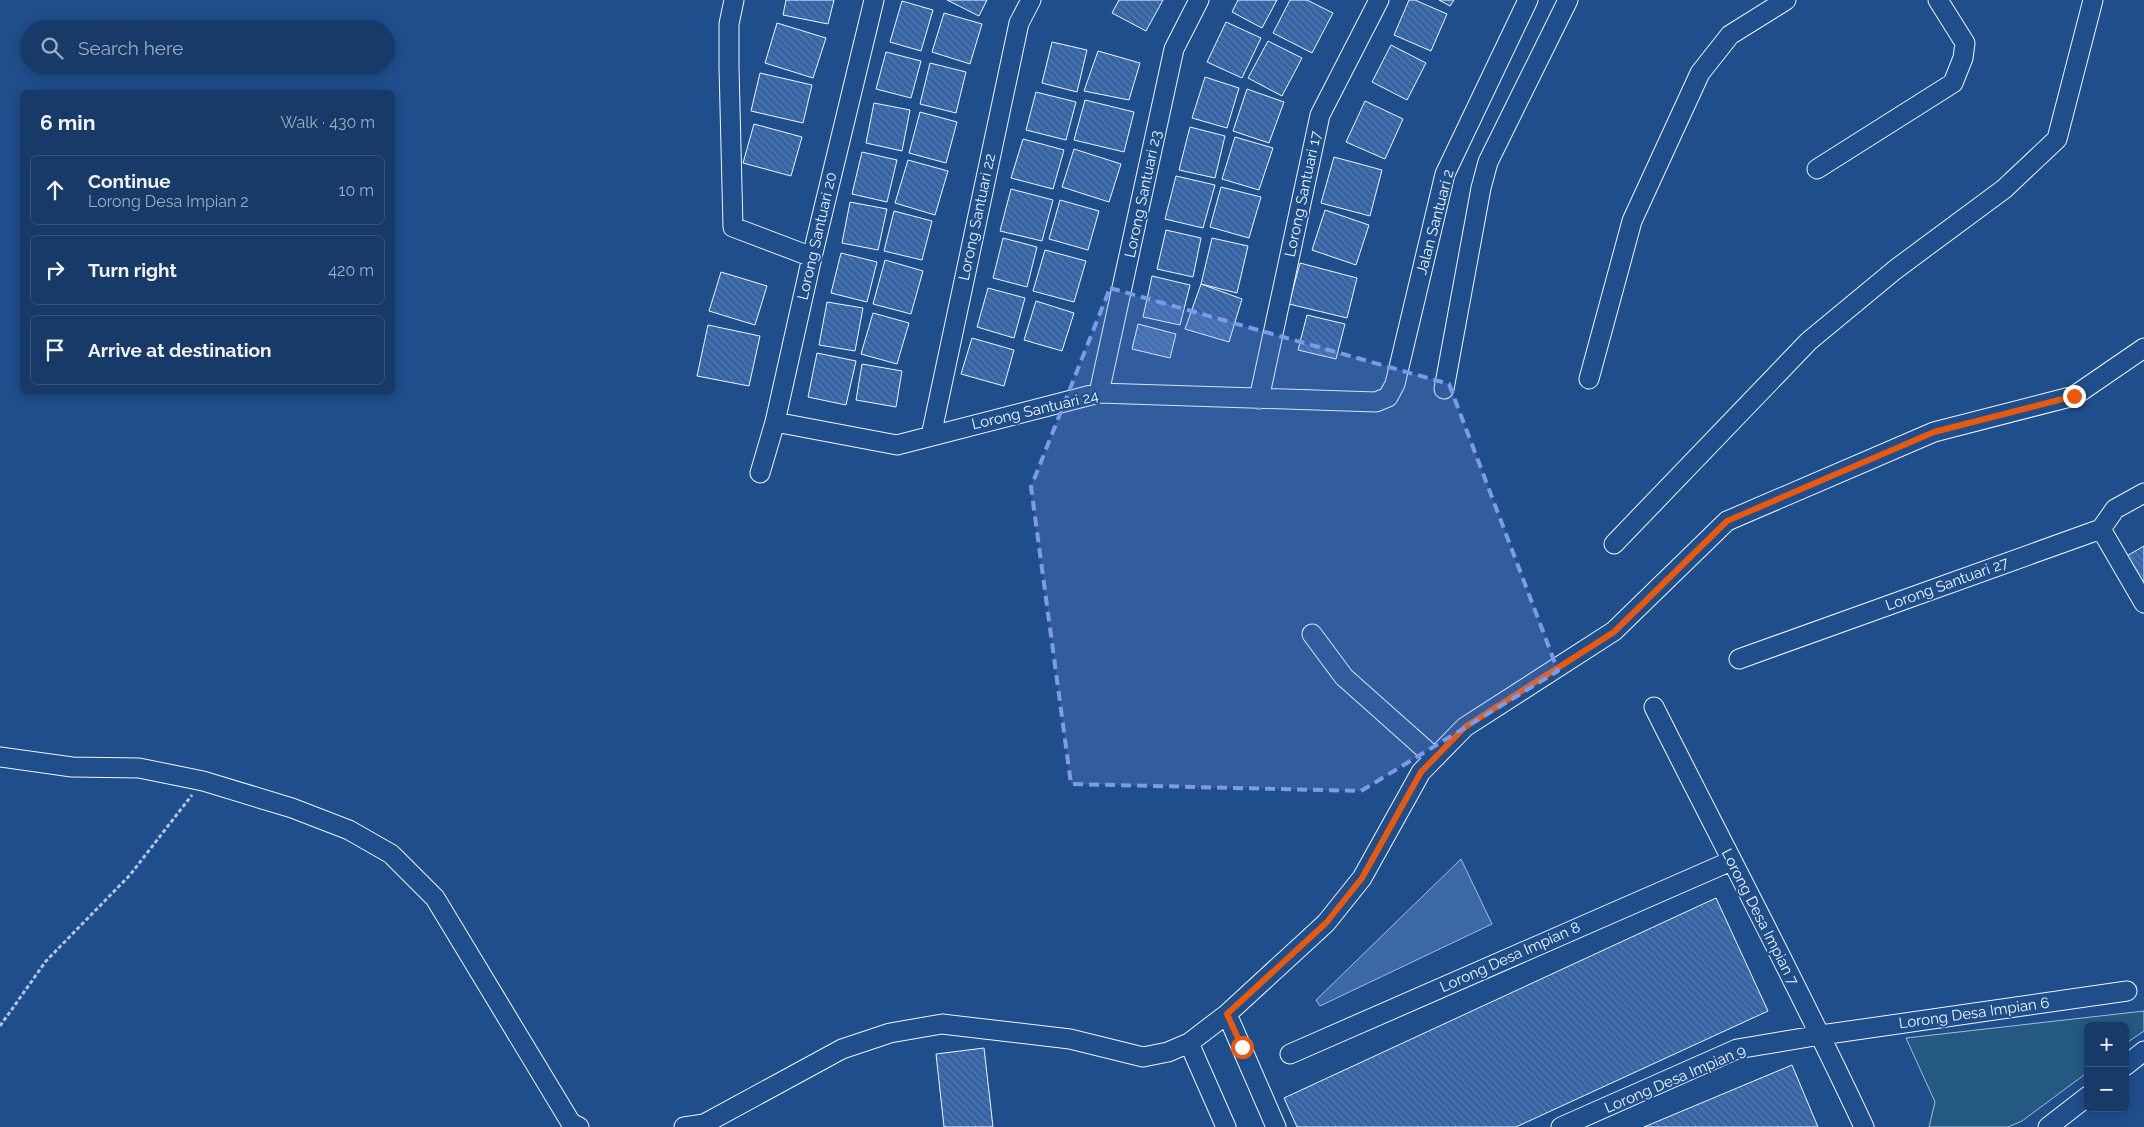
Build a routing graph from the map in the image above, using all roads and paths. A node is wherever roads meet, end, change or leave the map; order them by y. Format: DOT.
graph roads {
  1 [pos="734,0"];
  2 [pos="874,0"];
  3 [pos="1031,0"];
  4 [pos="1199,0"];
  5 [pos="1380,0"];
  6 [pos="1528,0"];
  7 [pos="1568,0"];
  8 [pos="1786,0"];
  9 [pos="1938,0"];
  10 [pos="2093,0"];
  11 [pos="1817,168"];
  12 [pos="812,257"];
  13 [pos="2144,348"];
  14 [pos="1589,379"];
  15 [pos="1444,389"];
  16 [pos="1099,394"];
  17 [pos="1388,397"];
  18 [pos="1259,399"];
  19 [pos="775,422"];
  20 [pos="930,436"];
  21 [pos="760,473"];
  22 [pos="2144,493"];
  23 [pos="2101,529"];
  24 [pos="1614,544"];
  25 [pos="2144,603"];
  26 [pos="1312,634"];
  27 [pos="1740,659"];
  28 [pos="1654,707"];
  29 [pos="0,757"];
  30 [pos="1435,758"];
  31 [pos="203,781"];
  32 [pos="1731,861"];
  33 [pos="2127,991"];
  34 [pos="1227,1014"];
  35 [pos="0,1026"];
  36 [pos="1821,1035"];
  37 [pos="1189,1043"];
  38 [pos="2144,1052"];
  39 [pos="1290,1054"];
  40 [pos="2129,1063"];
  41 [pos="2084,1099"];
  42 [pos="580,1127"];
  43 [pos="684,1127"];
  44 [pos="1226,1127"];
  45 [pos="1276,1127"];
  46 [pos="1561,1127"];
  47 [pos="1864,1127"];
  48 [pos="2048,1127"];
  1 -- 12 [label="street"];
  2 -- 12 [label="street, Lorong Santuari 20"];
  3 -- 20 [label="street, Lorong Santuari 22"];
  4 -- 16 [label="street, Lorong Santuari 23"];
  5 -- 18 [label="street, Lorong Santuari 17"];
  6 -- 17 [label="street, Jalan Santuari 2"];
  7 -- 15 [label="street"];
  8 -- 14 [label="street"];
  9 -- 11 [label="street"];
  10 -- 24 [label="street"];
  12 -- 19 [label="street, Lorong Santuari 20"];
  13 -- 30 [label="street"];
  16 -- 18 [label="street, Lorong Santuari 24"];
  16 -- 20 [label="street, Lorong Santuari 24"];
  17 -- 18 [label="street, Lorong Santuari 24"];
  19 -- 20 [label="street, Lorong Santuari 24"];
  19 -- 21 [label="street, Lorong Santuari 20"];
  22 -- 23 [label="street"];
  23 -- 25 [label="street"];
  23 -- 27 [label="street, Lorong Santuari 27"];
  26 -- 30 [label="street"];
  28 -- 32 [label="street, Lorong Desa Impian 7"];
  29 -- 31 [label="street"];
  30 -- 34 [label="street"];
  31 -- 35 [label="path"];
  31 -- 42 [label="street"];
  32 -- 36 [label="street, Lorong Desa Impian 7"];
  32 -- 39 [label="street, Lorong Desa Impian 8"];
  33 -- 36 [label="street, Lorong Desa Impian 6"];
  34 -- 37 [label="street"];
  34 -- 45 [label="street"];
  36 -- 46 [label="street, Lorong Desa Impian 9"];
  36 -- 47 [label="street, Lorong Desa Impian 7"];
  37 -- 43 [label="street"];
  37 -- 44 [label="street"];
  38 -- 40 [label="street"];
  41 -- 48 [label="street"];
}
